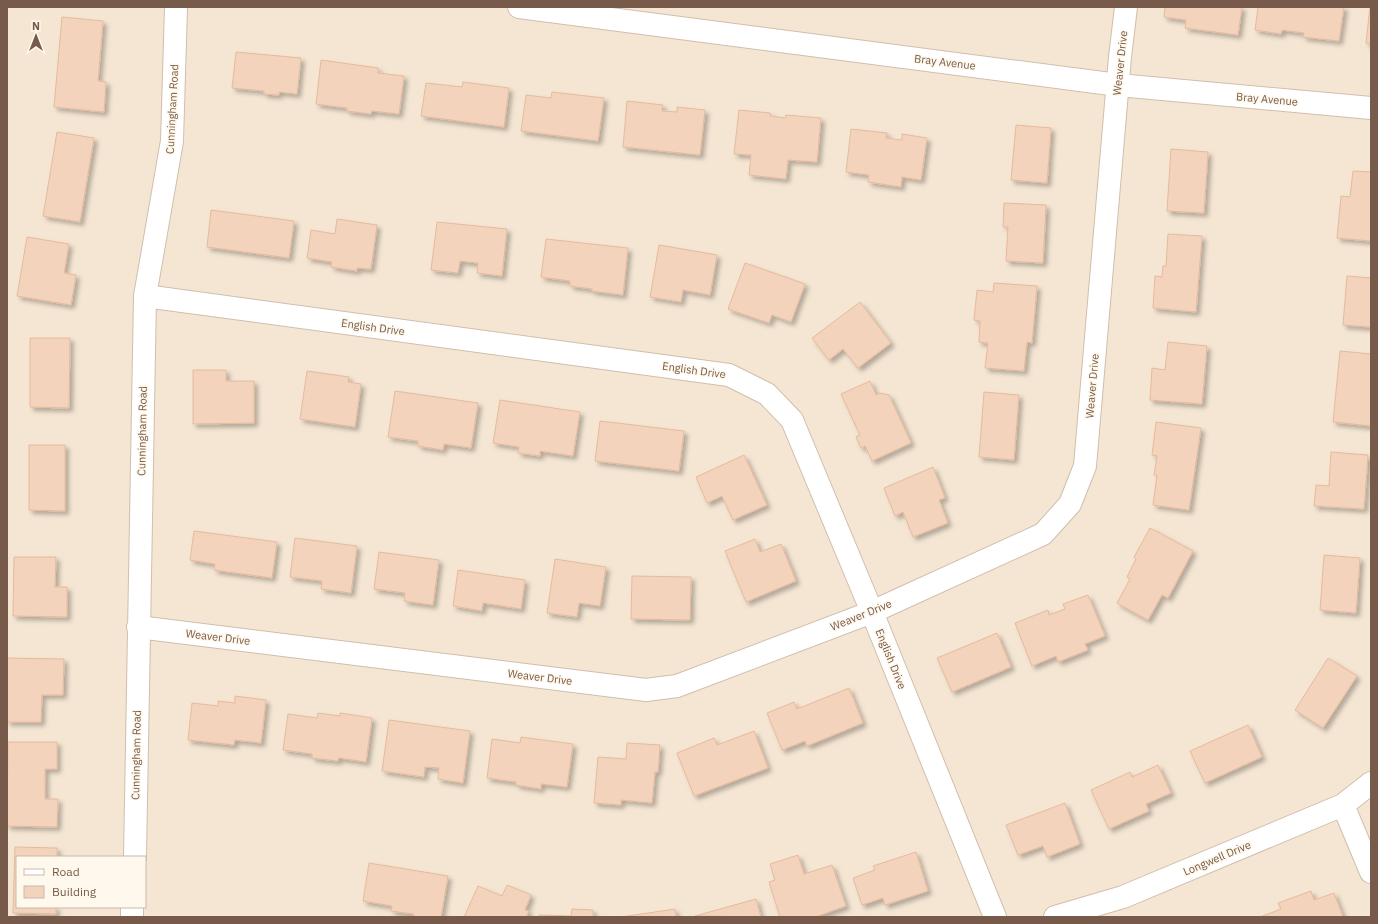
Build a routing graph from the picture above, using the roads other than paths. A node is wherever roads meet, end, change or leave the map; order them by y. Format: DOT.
graph roads {
  1 [pos="176,7"];
  2 [pos="520,7"];
  3 [pos="1126,7"];
  4 [pos="1118,85"];
  5 [pos="1371,108"];
  6 [pos="145,296"];
  7 [pos="872,612"];
  8 [pos="138,627"];
  9 [pos="1371,783"];
  10 [pos="1343,805"];
  11 [pos="135,856"];
  12 [pos="1371,872"];
  13 [pos="995,917"];
  14 [pos="1055,917"];
  1 -- 6 [label="street, Cunningham Road"];
  2 -- 4 [label="street, Bray Avenue"];
  3 -- 4 [label="street, Weaver Drive"];
  4 -- 5 [label="street, Bray Avenue"];
  4 -- 7 [label="street, Weaver Drive"];
  6 -- 7 [label="street, English Drive"];
  6 -- 8 [label="street, Cunningham Road"];
  7 -- 8 [label="street, Weaver Drive"];
  7 -- 13 [label="street, English Drive"];
  8 -- 11 [label="street, Cunningham Road"];
  9 -- 10 [label="street, Longwell Drive"];
  10 -- 12 [label="street"];
  10 -- 14 [label="street, Longwell Drive"];
}
